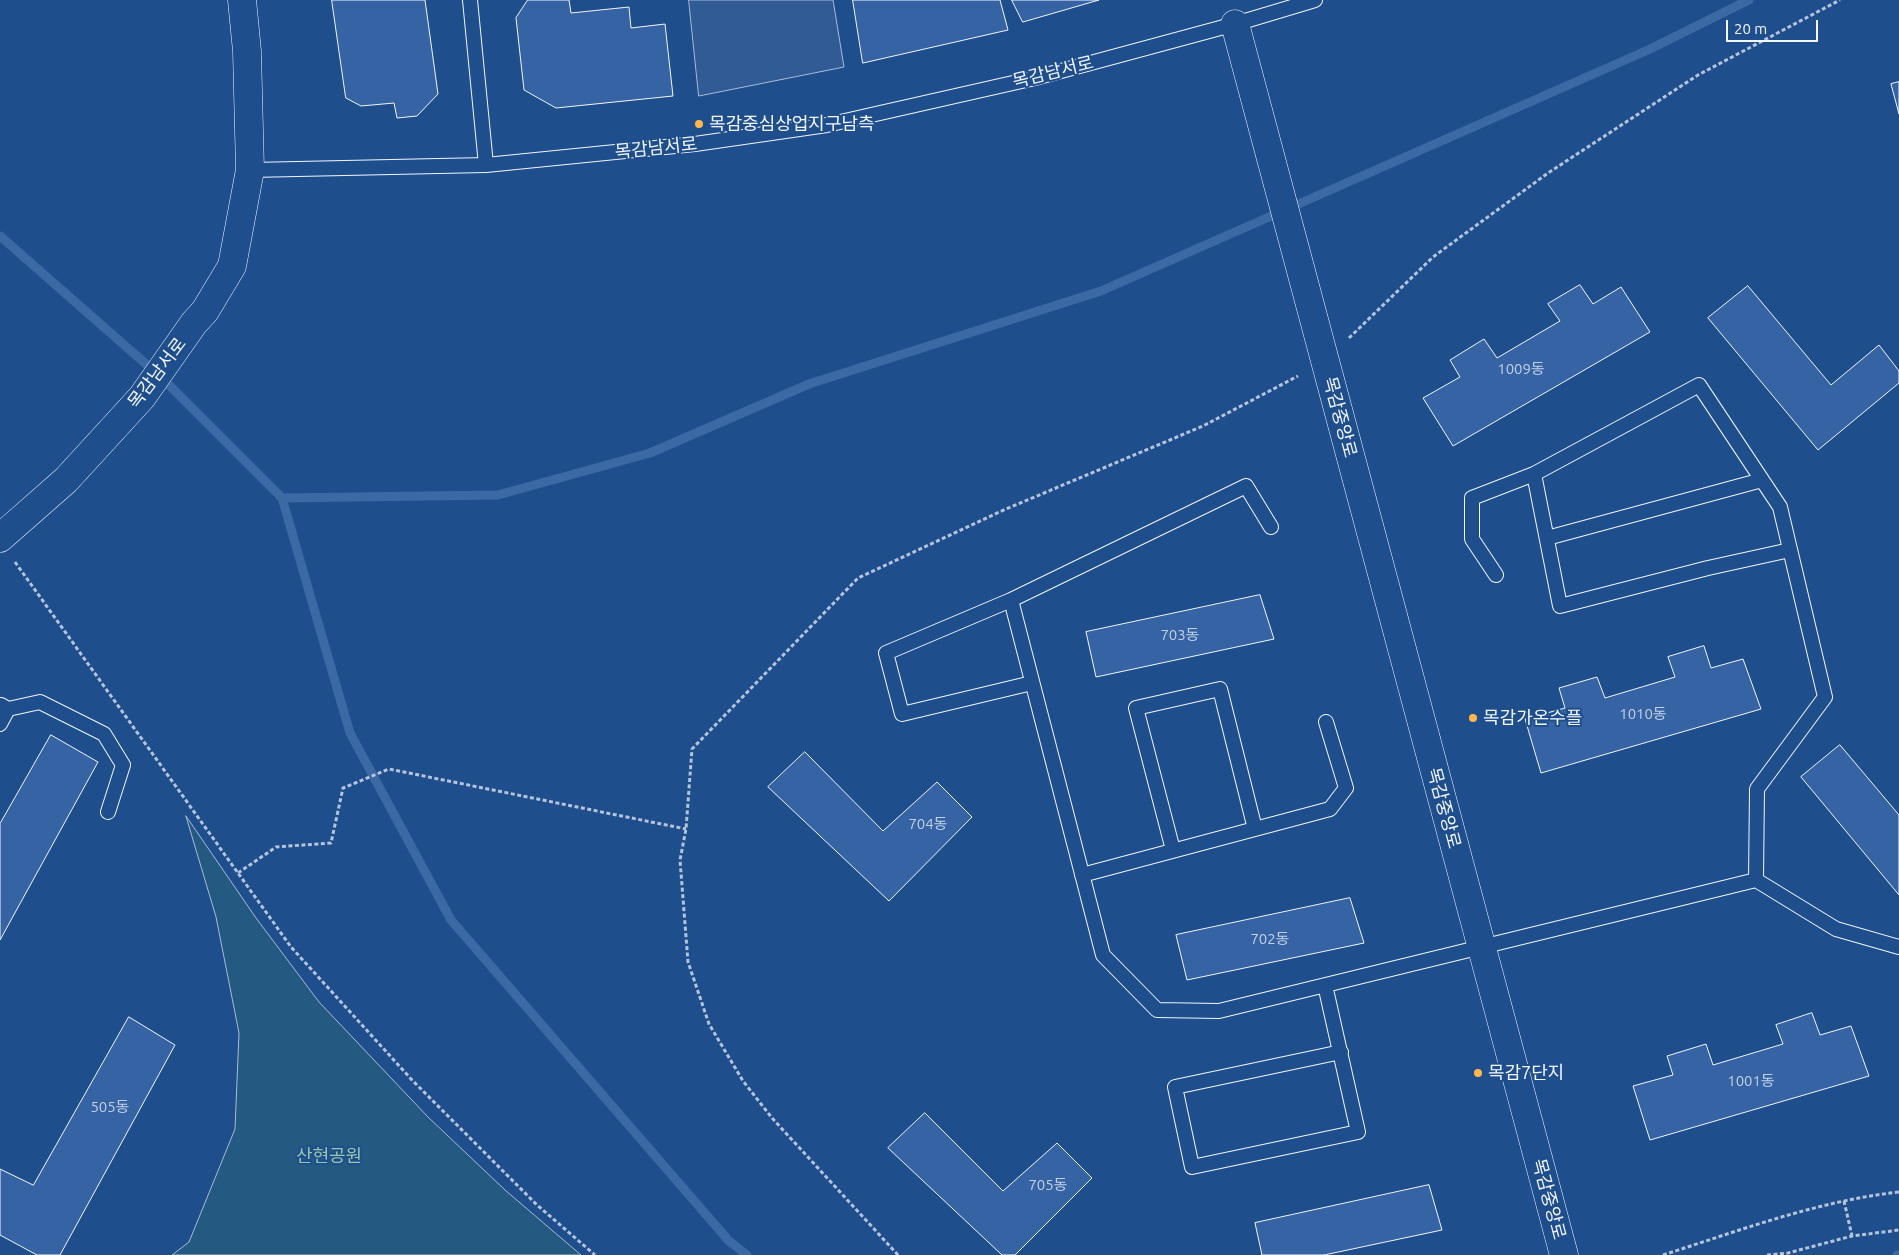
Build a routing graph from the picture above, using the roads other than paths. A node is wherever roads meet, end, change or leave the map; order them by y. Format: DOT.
graph roads {
  1 [pos="242,0"];
  2 [pos="470,0"];
  3 [pos="1315,0"];
  4 [pos="1235,24"];
  5 [pos="486,165"];
  6 [pos="250,170"];
  7 [pos="1534,474"];
  8 [pos="1762,480"];
  9 [pos="1272,527"];
  10 [pos="1547,538"];
  11 [pos="6,548"];
  12 [pos="1790,550"];
  13 [pos="1496,575"];
  14 [pos="1011,600"];
  15 [pos="1032,683"];
  16 [pos="4,707"];
  17 [pos="1326,722"];
  18 [pos="0,724"];
  19 [pos="108,812"];
  20 [pos="1255,829"];
  21 [pos="1173,850"];
  22 [pos="1082,875"];
  23 [pos="1756,880"];
  24 [pos="1481,947"];
  25 [pos="1899,947"];
  26 [pos="1325,985"];
  27 [pos="1341,1052"];
  28 [pos="1564,1255"];
  1 -- 6 [label="street, 목감남서로"];
  2 -- 5 [label="lane"];
  3 -- 4 [label="lane, 목감남서로"];
  4 -- 5 [label="lane, 목감남서로"];
  4 -- 24 [label="street, 목감중앙로"];
  5 -- 6 [label="lane, 목감남서로"];
  6 -- 11 [label="street, 목감남서로"];
  7 -- 8 [label="lane"];
  7 -- 10 [label="lane"];
  7 -- 13 [label="lane"];
  8 -- 10 [label="lane"];
  8 -- 12 [label="lane"];
  9 -- 14 [label="lane"];
  10 -- 12 [label="lane"];
  12 -- 23 [label="lane"];
  14 -- 15 [label="lane"];
  14 -- 15 [label="lane"];
  15 -- 22 [label="lane"];
  16 -- 18 [label="lane"];
  16 -- 19 [label="lane"];
  17 -- 20 [label="lane"];
  20 -- 21 [label="lane"];
  20 -- 21 [label="lane"];
  21 -- 22 [label="lane"];
  22 -- 26 [label="lane"];
  23 -- 24 [label="lane"];
  23 -- 25 [label="lane"];
  24 -- 26 [label="lane"];
  24 -- 28 [label="street, 목감중앙로"];
  26 -- 27 [label="lane"];
  27 -- 27 [label="lane"];
}
